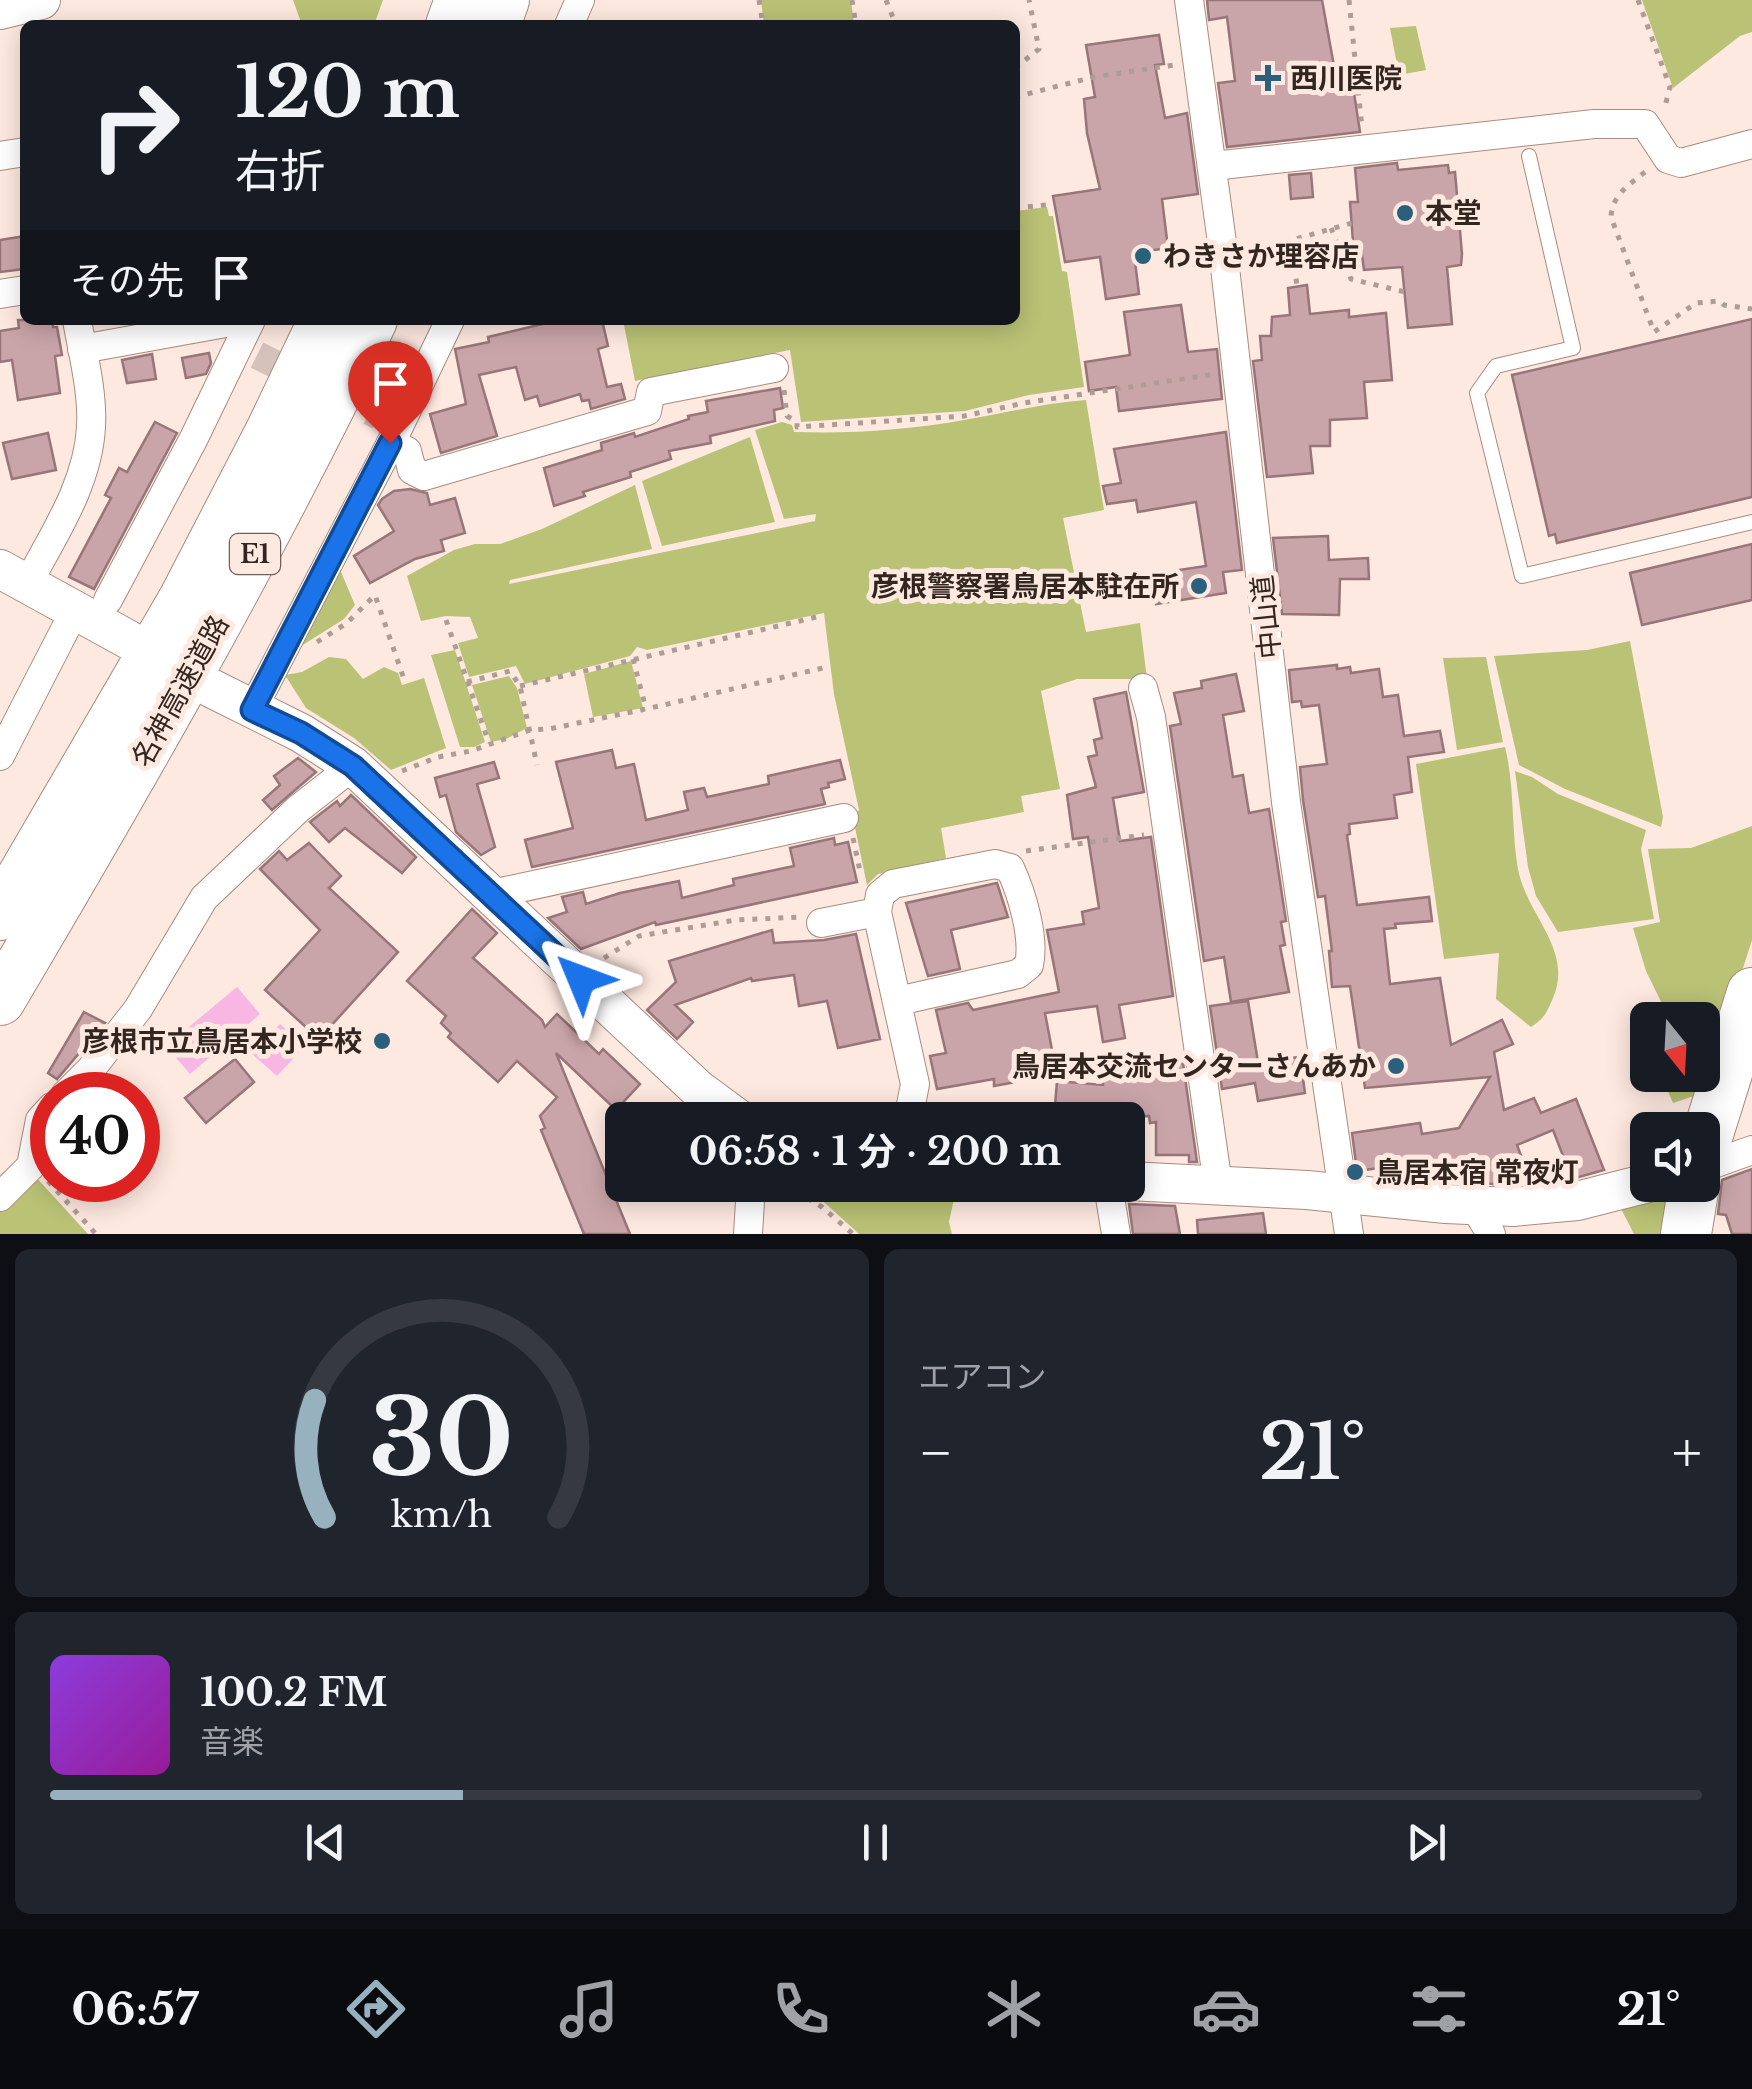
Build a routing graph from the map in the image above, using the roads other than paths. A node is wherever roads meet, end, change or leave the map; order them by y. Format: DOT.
graph roads {
  1 [pos="41,0"];
  2 [pos="1188,0"];
  3 [pos="0,10"];
  4 [pos="1752,144"];
  5 [pos="1529,156"];
  6 [pos="1213,166"];
  7 [pos="78,325"];
  8 [pos="322,325"];
  9 [pos="370,325"];
  10 [pos="447,325"];
  11 [pos="248,335"];
  12 [pos="82,350"];
  13 [pos="774,368"];
  14 [pos="390,428"];
  15 [pos="1752,522"];
  16 [pos="14,576"];
  17 [pos="91,606"];
  18 [pos="129,640"];
  19 [pos="211,688"];
  20 [pos="1143,688"];
  21 [pos="252,710"];
  22 [pos="0,756"];
  23 [pos="353,766"];
  24 [pos="844,818"];
  25 [pos="492,894"];
  26 [pos="871,902"];
  27 [pos="0,915"];
  28 [pos="822,923"];
  29 [pos="1752,993"];
  30 [pos="0,1000"];
  31 [pos="898,1001"];
  32 [pos="87,1072"];
  33 [pos="716,1102"];
  34 [pos="912,1102"];
  35 [pos="1715,1112"];
  36 [pos="1752,1150"];
  37 [pos="1720,1162"];
  38 [pos="30,1166"];
  39 [pos="1145,1183"];
  40 [pos="1218,1185"];
  41 [pos="1630,1188"];
  42 [pos="1343,1192"];
  43 [pos="0,1198"];
  44 [pos="750,1202"];
  45 [pos="1111,1202"];
  46 [pos="1691,1202"];
  47 [pos="1482,1220"];
  48 [pos="748,1234"];
  49 [pos="1116,1234"];
  50 [pos="1349,1234"];
  51 [pos="1686,1234"];
  1 -- 3 [label="street"];
  2 -- 6 [label="street, 中山道"];
  4 -- 6 [label="street"];
  5 -- 15 [label="lane"];
  6 -- 42 [label="street, 中山道"];
  7 -- 12 [label="street"];
  8 -- 27 [label="highway, 名神高速道路 / E1"];
  9 -- 30 [label="highway, 名神高速道路 / E1"];
  10 -- 14 [label="street"];
  11 -- 12 [label="street"];
  11 -- 17 [label="street"];
  12 -- 16 [label="street"];
  13 -- 14 [label="street"];
  14 -- 21 [label="street"];
  16 -- 17 [label="street"];
  17 -- 18 [label="street"];
  17 -- 22 [label="street"];
  19 -- 21 [label="street"];
  20 -- 40 [label="street"];
  21 -- 23 [label="street"];
  23 -- 25 [label="street"];
  23 -- 32 [label="street"];
  24 -- 25 [label="street"];
  25 -- 33 [label="street"];
  26 -- 28 [label="street"];
  26 -- 31 [label="street"];
  26 -- 31 [label="street"];
  29 -- 35 [label="highway"];
  31 -- 34 [label="street"];
  36 -- 37 [label="street"];
  38 -- 43 [label="street"];
  39 -- 40 [label="street"];
  40 -- 42 [label="street"];
  41 -- 47 [label="street"];
  42 -- 47 [label="street"];
  42 -- 50 [label="street, 中山道"];
  44 -- 48 [label="street"];
  45 -- 49 [label="street"];
  46 -- 51 [label="highway"];
}
